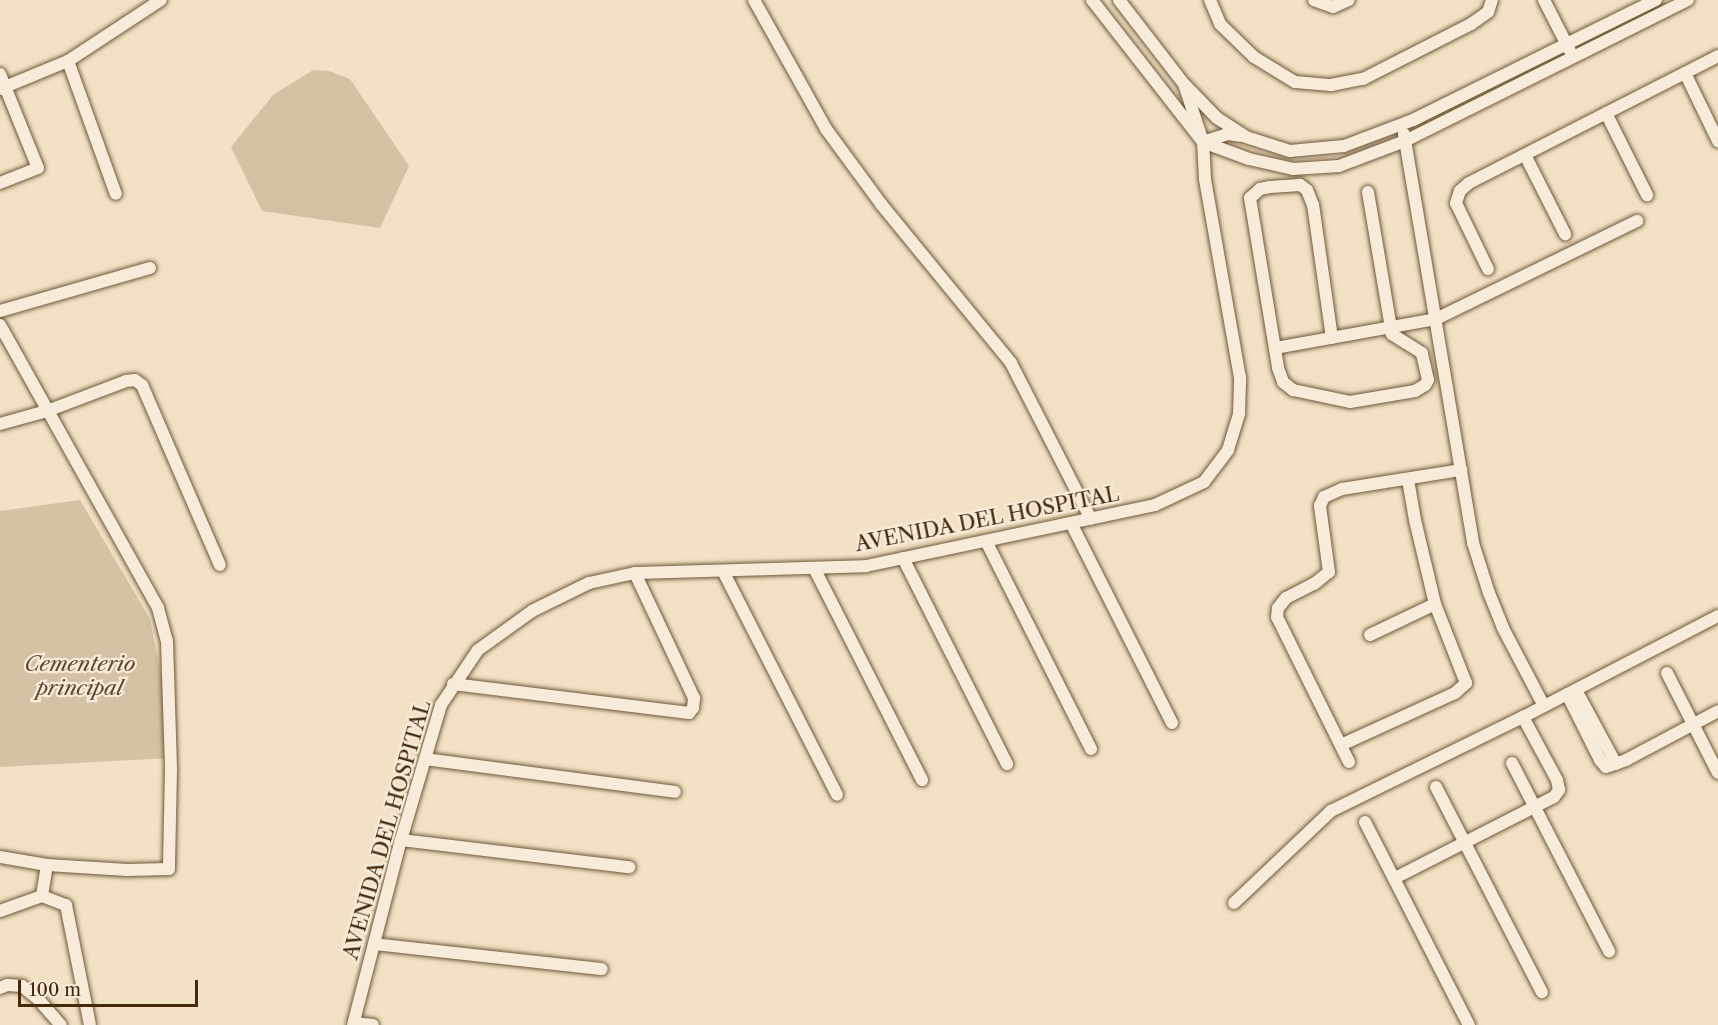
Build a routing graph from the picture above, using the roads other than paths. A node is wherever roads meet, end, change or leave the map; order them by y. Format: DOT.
graph roads {
  1 [pos="161,0"];
  2 [pos="754,0"];
  3 [pos="1092,0"];
  4 [pos="1119,0"];
  5 [pos="1210,0"];
  6 [pos="1314,0"];
  7 [pos="1350,0"];
  8 [pos="1492,0"];
  9 [pos="1545,0"];
  10 [pos="1656,0"];
  11 [pos="1688,0"];
  12 [pos="1567,44"];
  13 [pos="1718,57"];
  14 [pos="1573,58"];
  15 [pos="68,61"];
  16 [pos="1685,73"];
  17 [pos="0,74"];
  18 [pos="1184,84"];
  19 [pos="2,88"];
  20 [pos="1606,113"];
  21 [pos="1402,124"];
  22 [pos="1246,137"];
  23 [pos="1405,141"];
  24 [pos="1718,141"];
  25 [pos="1203,142"];
  26 [pos="1525,155"];
  27 [pos="0,183"];
  28 [pos="1368,192"];
  29 [pos="116,194"];
  30 [pos="1647,195"];
  31 [pos="1637,221"];
  32 [pos="1565,234"];
  33 [pos="150,268"];
  34 [pos="1488,269"];
  35 [pos="0,311"];
  36 [pos="1436,320"];
  37 [pos="0,325"];
  38 [pos="1391,327"];
  39 [pos="1332,338"];
  40 [pos="1275,348"];
  41 [pos="47,411"];
  42 [pos="0,424"];
  43 [pos="1461,470"];
  44 [pos="1408,480"];
  45 [pos="1091,519"];
  46 [pos="1071,523"];
  47 [pos="986,541"];
  48 [pos="903,558"];
  49 [pos="220,565"];
  50 [pos="814,568"];
  51 [pos="723,570"];
  52 [pos="635,573"];
  53 [pos="1435,604"];
  54 [pos="1718,616"];
  55 [pos="1370,635"];
  56 [pos="1667,673"];
  57 [pos="453,684"];
  58 [pos="1572,692"];
  59 [pos="1544,706"];
  60 [pos="1718,711"];
  61 [pos="1523,717"];
  62 [pos="1172,723"];
  63 [pos="1694,724"];
  64 [pos="1341,746"];
  65 [pos="1091,748"];
  66 [pos="425,759"];
  67 [pos="1349,762"];
  68 [pos="1512,763"];
  69 [pos="1007,764"];
  70 [pos="1718,773"];
  71 [pos="922,780"];
  72 [pos="1436,787"];
  73 [pos="675,792"];
  74 [pos="837,795"];
  75 [pos="1535,808"];
  76 [pos="1365,822"];
  77 [pos="401,840"];
  78 [pos="1466,843"];
  79 [pos="0,857"];
  80 [pos="47,865"];
  81 [pos="629,867"];
  82 [pos="1395,878"];
  83 [pos="42,896"];
  84 [pos="1234,903"];
  85 [pos="0,910"];
  86 [pos="374,944"];
  87 [pos="1609,951"];
  88 [pos="602,969"];
  89 [pos="0,988"];
  90 [pos="1542,992"];
  91 [pos="353,1024"];
  92 [pos="61,1025"];
  93 [pos="90,1025"];
  94 [pos="373,1025"];
  95 [pos="1469,1025"];
  1 -- 15 [label="street"];
  2 -- 45 [label="street"];
  3 -- 25 [label="street"];
  4 -- 18 [label="street"];
  5 -- 8 [label="street"];
  6 -- 7 [label="street"];
  9 -- 12 [label="street"];
  10 -- 12 [label="street"];
  11 -- 14 [label="street"];
  12 -- 14 [label="street"];
  12 -- 21 [label="street"];
  13 -- 16 [label="street"];
  14 -- 23 [label="street"];
  15 -- 19 [label="street"];
  15 -- 29 [label="street"];
  16 -- 20 [label="street"];
  16 -- 24 [label="street"];
  17 -- 19 [label="street"];
  18 -- 22 [label="street"];
  18 -- 25 [label="street, AVENIDA DEL HOSPITAL"];
  19 -- 27 [label="street"];
  20 -- 26 [label="street"];
  20 -- 30 [label="street"];
  21 -- 22 [label="street"];
  21 -- 23 [label="street"];
  22 -- 25 [label="street"];
  23 -- 25 [label="street"];
  23 -- 36 [label="street"];
  25 -- 45 [label="street, AVENIDA DEL HOSPITAL"];
  26 -- 32 [label="street"];
  26 -- 34 [label="street"];
  28 -- 38 [label="street"];
  31 -- 36 [label="street"];
  33 -- 35 [label="street"];
  36 -- 38 [label="street"];
  36 -- 43 [label="street"];
  37 -- 41 [label="street"];
  38 -- 39 [label="street"];
  38 -- 40 [label="street"];
  39 -- 40 [label="street"];
  39 -- 40 [label="street"];
  41 -- 42 [label="street"];
  41 -- 49 [label="street"];
  41 -- 80 [label="street"];
  43 -- 44 [label="street"];
  43 -- 59 [label="street"];
  44 -- 53 [label="street"];
  44 -- 64 [label="street"];
  45 -- 46 [label="street, AVENIDA DEL HOSPITAL"];
  46 -- 47 [label="street, AVENIDA DEL HOSPITAL"];
  46 -- 62 [label="street"];
  47 -- 48 [label="street, AVENIDA DEL HOSPITAL"];
  47 -- 65 [label="street"];
  48 -- 50 [label="street, AVENIDA DEL HOSPITAL"];
  48 -- 69 [label="street"];
  50 -- 51 [label="street, AVENIDA DEL HOSPITAL"];
  50 -- 71 [label="street"];
  51 -- 52 [label="street, AVENIDA DEL HOSPITAL"];
  51 -- 74 [label="street"];
  52 -- 57 [label="street, AVENIDA DEL HOSPITAL"];
  52 -- 57 [label="street"];
  53 -- 55 [label="street"];
  53 -- 64 [label="street"];
  54 -- 58 [label="street"];
  56 -- 63 [label="street"];
  57 -- 66 [label="street, AVENIDA DEL HOSPITAL"];
  58 -- 59 [label="street"];
  58 -- 63 [label="street"];
  59 -- 61 [label="street"];
  60 -- 63 [label="street"];
  61 -- 75 [label="street"];
  61 -- 84 [label="street"];
  63 -- 70 [label="street"];
  64 -- 67 [label="street"];
  66 -- 73 [label="street"];
  66 -- 77 [label="street, AVENIDA DEL HOSPITAL"];
  68 -- 75 [label="street"];
  72 -- 78 [label="street"];
  75 -- 78 [label="street"];
  75 -- 87 [label="street"];
  76 -- 82 [label="street"];
  77 -- 81 [label="street"];
  77 -- 86 [label="street, AVENIDA DEL HOSPITAL"];
  78 -- 82 [label="street"];
  78 -- 90 [label="street"];
  79 -- 80 [label="street"];
  80 -- 83 [label="street"];
  82 -- 95 [label="street"];
  83 -- 85 [label="street"];
  83 -- 93 [label="street"];
  86 -- 88 [label="street"];
  86 -- 91 [label="street, AVENIDA DEL HOSPITAL"];
  89 -- 92 [label="street"];
  91 -- 94 [label="street"];
}
